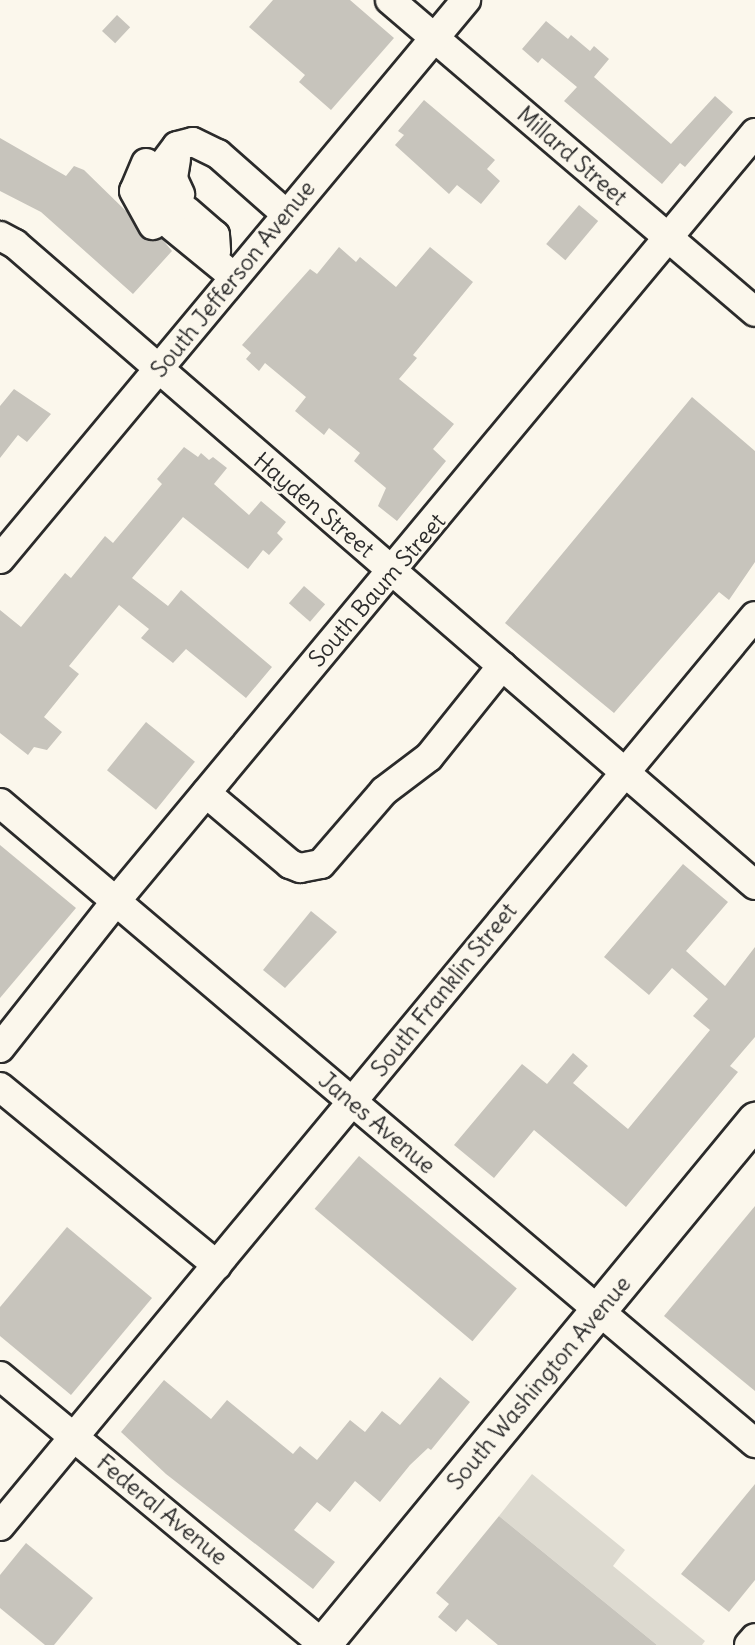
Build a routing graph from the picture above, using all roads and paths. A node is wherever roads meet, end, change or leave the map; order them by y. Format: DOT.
graph roads {
  1 [pos="390,0"];
  2 [pos="466,0"];
  3 [pos="434,38"];
  4 [pos="755,133"];
  5 [pos="212,150"];
  6 [pos="174,214"];
  7 [pos="286,214"];
  8 [pos="0,236"];
  9 [pos="667,237"];
  10 [pos="237,274"];
  11 [pos="755,312"];
  12 [pos="157,372"];
  13 [pos="0,559"];
  14 [pos="394,573"];
  15 [pos="755,617"];
  16 [pos="502,666"];
  17 [pos="624,773"];
  18 [pos="205,793"];
  19 [pos="0,803"];
  20 [pos="755,886"];
  21 [pos="116,901"];
  22 [pos="0,1048"];
  23 [pos="0,1087"];
  24 [pos="352,1103"];
  25 [pos="755,1120"];
  26 [pos="217,1265"];
  27 [pos="600,1310"];
  28 [pos="0,1376"];
  29 [pos="73,1437"];
  30 [pos="755,1443"];
  31 [pos="0,1526"];
  32 [pos="755,1638"];
  33 [pos="323,1645"];
  34 [pos="749,1645"];
  1 -- 3 [label="street, Millard Street"];
  2 -- 3 [label="street, South Jefferson Avenue"];
  3 -- 7 [label="street, South Jefferson Avenue"];
  3 -- 9 [label="street, Millard Street"];
  4 -- 9 [label="street, South Baum Street"];
  5 -- 6 [label="street"];
  5 -- 6 [label="street"];
  5 -- 6 [label="street"];
  5 -- 7 [label="street"];
  6 -- 10 [label="street"];
  7 -- 10 [label="street, South Jefferson Avenue"];
  8 -- 12 [label="street, Hayden Street"];
  9 -- 11 [label="street, Millard Street"];
  9 -- 14 [label="street, South Baum Street"];
  10 -- 12 [label="street, South Jefferson Avenue"];
  12 -- 13 [label="street, South Jefferson Avenue"];
  12 -- 14 [label="street, Hayden Street"];
  14 -- 16 [label="street, Hayden Street"];
  14 -- 18 [label="street, South Baum Street"];
  15 -- 17 [label="street, South Franklin Street"];
  16 -- 17 [label="street, Hayden Street"];
  16 -- 18 [label="street"];
  17 -- 20 [label="street, Hayden Street"];
  17 -- 24 [label="street, South Franklin Street"];
  18 -- 21 [label="street, South Baum Street"];
  19 -- 21 [label="street, Janes Avenue"];
  21 -- 22 [label="street, South Baum Street"];
  21 -- 24 [label="street, Janes Avenue"];
  23 -- 26 [label="street"];
  24 -- 26 [label="street, South Franklin Street"];
  24 -- 27 [label="street, Janes Avenue"];
  25 -- 27 [label="main road, South Washington Avenue"];
  26 -- 29 [label="street, South Franklin Street"];
  27 -- 30 [label="street, Janes Avenue"];
  27 -- 33 [label="main road, South Washington Avenue"];
  28 -- 29 [label="street, Federal Avenue"];
  29 -- 31 [label="street, South Franklin Street"];
  29 -- 33 [label="street, Federal Avenue"];
  32 -- 34 [label="street"];
}
